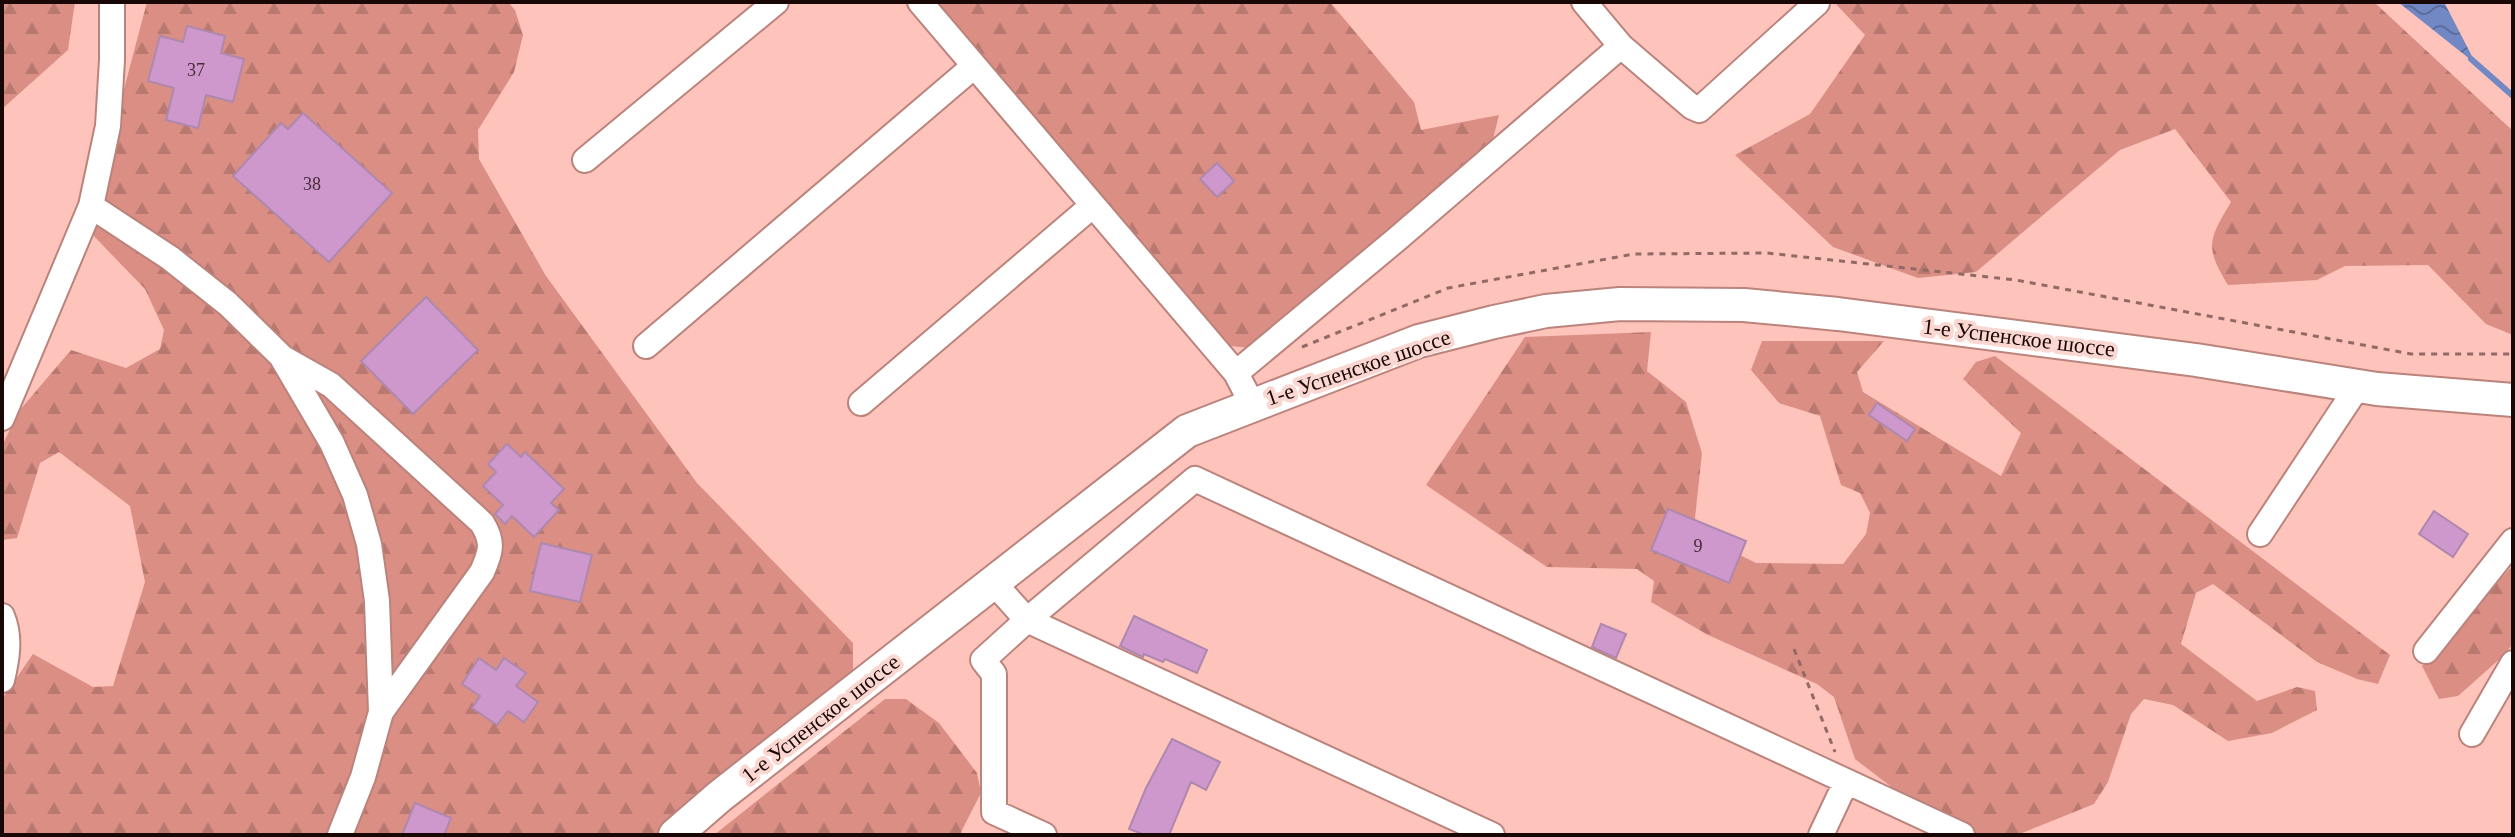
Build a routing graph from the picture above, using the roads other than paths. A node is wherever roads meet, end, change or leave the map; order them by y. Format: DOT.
graph roads {
  1 [pos="112,2"];
  2 [pos="776,2"];
  3 [pos="920,2"];
  4 [pos="1584,2"];
  5 [pos="1817,3"];
  6 [pos="1621,46"];
  7 [pos="973,67"];
  8 [pos="585,160"];
  9 [pos="91,206"];
  10 [pos="1092,206"];
  11 [pos="646,346"];
  12 [pos="281,356"];
  13 [pos="1236,373"];
  14 [pos="2358,386"];
  15 [pos="2513,400"];
  16 [pos="861,403"];
  17 [pos="1252,404"];
  18 [pos="2,418"];
  19 [pos="2260,534"];
  20 [pos="2513,541"];
  21 [pos="993,582"];
  22 [pos="2,616"];
  23 [pos="1027,620"];
  24 [pos="2426,651"];
  25 [pos="2513,663"];
  26 [pos="2,680"];
  27 [pos="381,712"];
  28 [pos="2472,734"];
  29 [pos="1846,782"];
  30 [pos="340,835"];
  31 [pos="675,835"];
  32 [pos="1044,835"];
  33 [pos="1492,835"];
  34 [pos="1821,835"];
  35 [pos="1962,835"];
  1 -- 9 [label="street"];
  2 -- 8 [label="street"];
  3 -- 7 [label="street"];
  4 -- 6 [label="street"];
  5 -- 6 [label="street"];
  6 -- 13 [label="street"];
  7 -- 10 [label="street"];
  7 -- 11 [label="street"];
  9 -- 12 [label="street"];
  9 -- 18 [label="street"];
  10 -- 13 [label="street"];
  10 -- 16 [label="street"];
  12 -- 27 [label="street"];
  12 -- 27 [label="street"];
  13 -- 17 [label="street"];
  14 -- 15 [label="main road, 1-е Успенское шоссе"];
  14 -- 17 [label="main road, 1-е Успенское шоссе"];
  14 -- 19 [label="street"];
  17 -- 21 [label="main road, 1-е Успенское шоссе"];
  20 -- 24 [label="street"];
  21 -- 23 [label="street"];
  21 -- 31 [label="main road, 1-е Успенское шоссе"];
  22 -- 26 [label="street"];
  23 -- 29 [label="street"];
  23 -- 32 [label="street"];
  23 -- 33 [label="street"];
  25 -- 28 [label="street"];
  27 -- 30 [label="street"];
  29 -- 34 [label="street"];
  29 -- 35 [label="street"];
}
